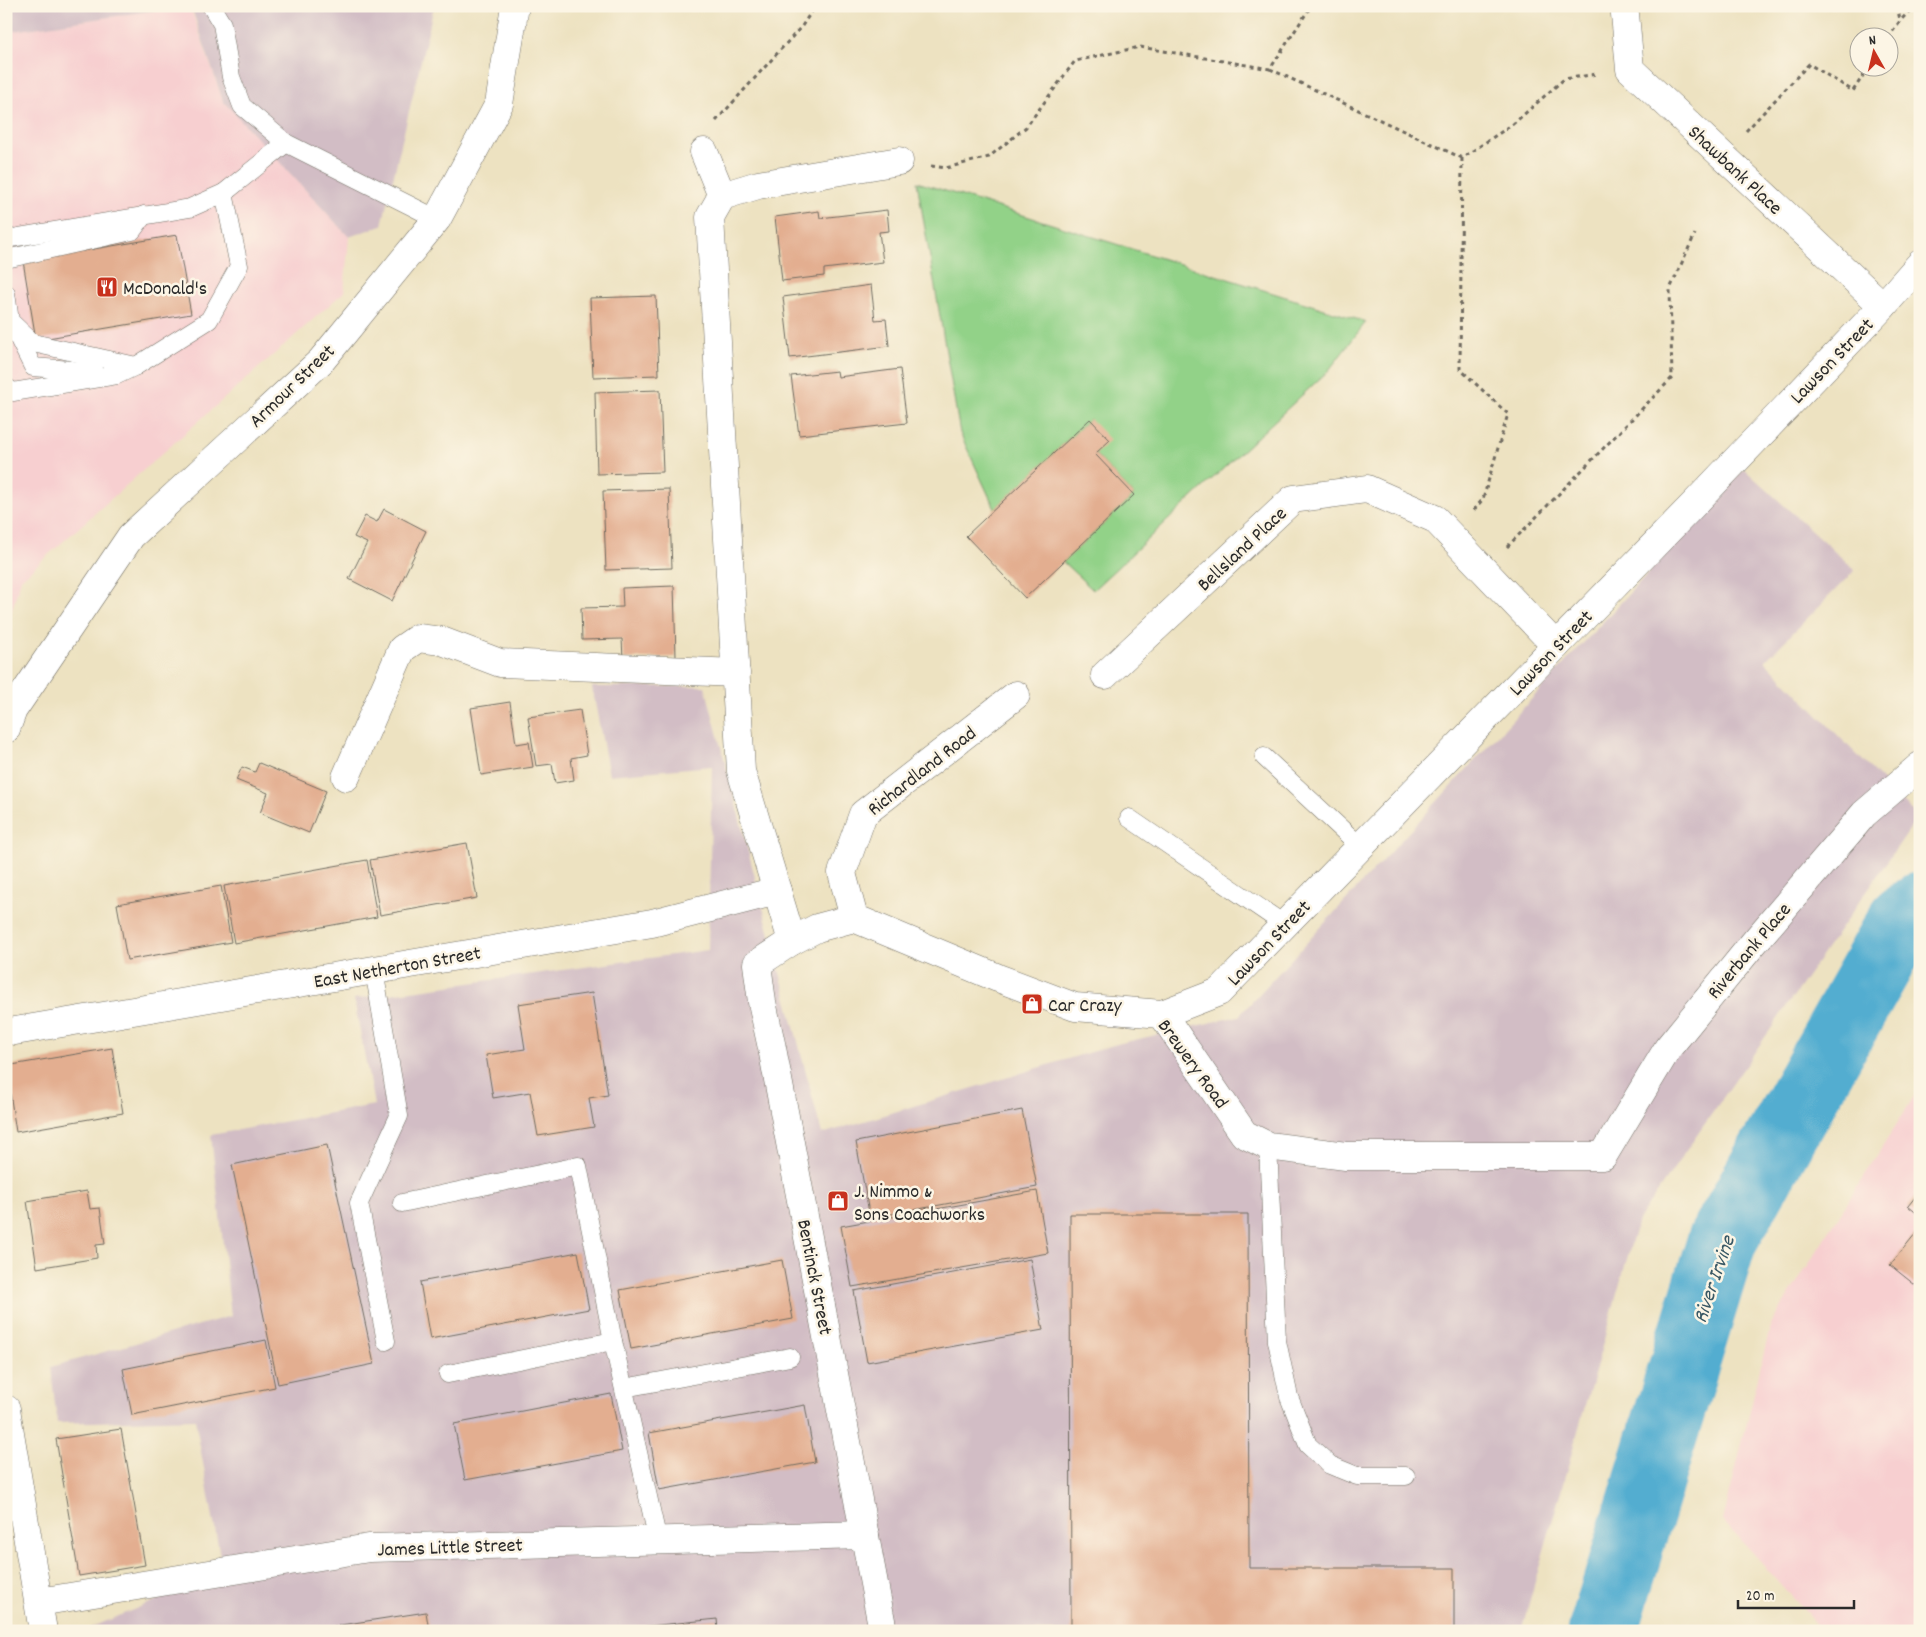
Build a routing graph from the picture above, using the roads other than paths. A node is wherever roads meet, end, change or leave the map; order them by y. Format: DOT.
graph roads {
  1 [pos="211,6"];
  2 [pos="515,6"];
  3 [pos="1625,10"];
  4 [pos="286,142"];
  5 [pos="704,152"];
  6 [pos="899,162"];
  7 [pos="224,193"];
  8 [pos="722,196"];
  9 [pos="144,215"];
  10 [pos="437,219"];
  11 [pos="6,239"];
  12 [pos="6,259"];
  13 [pos="1920,264"];
  14 [pos="6,293"];
  15 [pos="1883,306"];
  16 [pos="136,366"];
  17 [pos="6,387"];
  18 [pos="1556,646"];
  19 [pos="736,673"];
  20 [pos="1104,675"];
  21 [pos="1016,695"];
  22 [pos="6,729"];
  23 [pos="1264,757"];
  24 [pos="1920,766"];
  25 [pos="346,777"];
  26 [pos="1129,818"];
  27 [pos="1360,847"];
  28 [pos="777,891"];
  29 [pos="854,918"];
  30 [pos="1285,924"];
  31 [pos="792,941"];
  32 [pos="374,970"];
  33 [pos="1162,1014"];
  34 [pos="15,1031"];
  35 [pos="1268,1146"];
  36 [pos="1603,1156"];
  37 [pos="402,1203"];
  38 [pos="386,1340"];
  39 [pos="613,1341"];
  40 [pos="790,1357"];
  41 [pos="448,1374"];
  42 [pos="624,1388"];
  43 [pos="6,1410"];
  44 [pos="1406,1476"];
  45 [pos="865,1535"];
  46 [pos="658,1541"];
  47 [pos="39,1602"];
  48 [pos="43,1631"];
  49 [pos="883,1631"];
  1 -- 4 [label="lane"];
  2 -- 10 [label="street, Armour Street"];
  3 -- 15 [label="street, Shawbank Place"];
  4 -- 7 [label="lane"];
  4 -- 10 [label="lane"];
  5 -- 8 [label="street"];
  6 -- 8 [label="street"];
  7 -- 9 [label="lane"];
  7 -- 16 [label="lane"];
  8 -- 19 [label="street"];
  9 -- 11 [label="lane"];
  9 -- 12 [label="lane"];
  10 -- 22 [label="street, Armour Street"];
  13 -- 15 [label="street, Lawson Street"];
  14 -- 16 [label="lane"];
  15 -- 18 [label="street, Lawson Street"];
  16 -- 17 [label="lane"];
  18 -- 20 [label="street, Bellsland Place"];
  18 -- 27 [label="street, Lawson Street"];
  19 -- 25 [label="street"];
  19 -- 28 [label="street"];
  21 -- 29 [label="street, Richardland Road"];
  23 -- 27 [label="lane"];
  24 -- 36 [label="street, Riverbank Place"];
  26 -- 30 [label="lane"];
  27 -- 30 [label="street, Lawson Street"];
  28 -- 31 [label="street"];
  28 -- 32 [label="street, East Netherton Street"];
  29 -- 31 [label="street"];
  29 -- 33 [label="street, Brewery Road"];
  30 -- 33 [label="street, Lawson Street"];
  31 -- 45 [label="street, Bentinck Street"];
  32 -- 34 [label="street, East Netherton Street"];
  32 -- 38 [label="lane"];
  33 -- 35 [label="street, Brewery Road"];
  35 -- 36 [label="street, Brewery Road"];
  35 -- 44 [label="lane"];
  37 -- 39 [label="lane"];
  39 -- 41 [label="lane"];
  39 -- 42 [label="lane"];
  40 -- 42 [label="lane"];
  42 -- 46 [label="lane"];
  43 -- 47 [label="street"];
  45 -- 46 [label="street, James Little Street"];
  45 -- 49 [label="street, Bentinck Street"];
  46 -- 47 [label="street, James Little Street"];
  47 -- 48 [label="street"];
}
